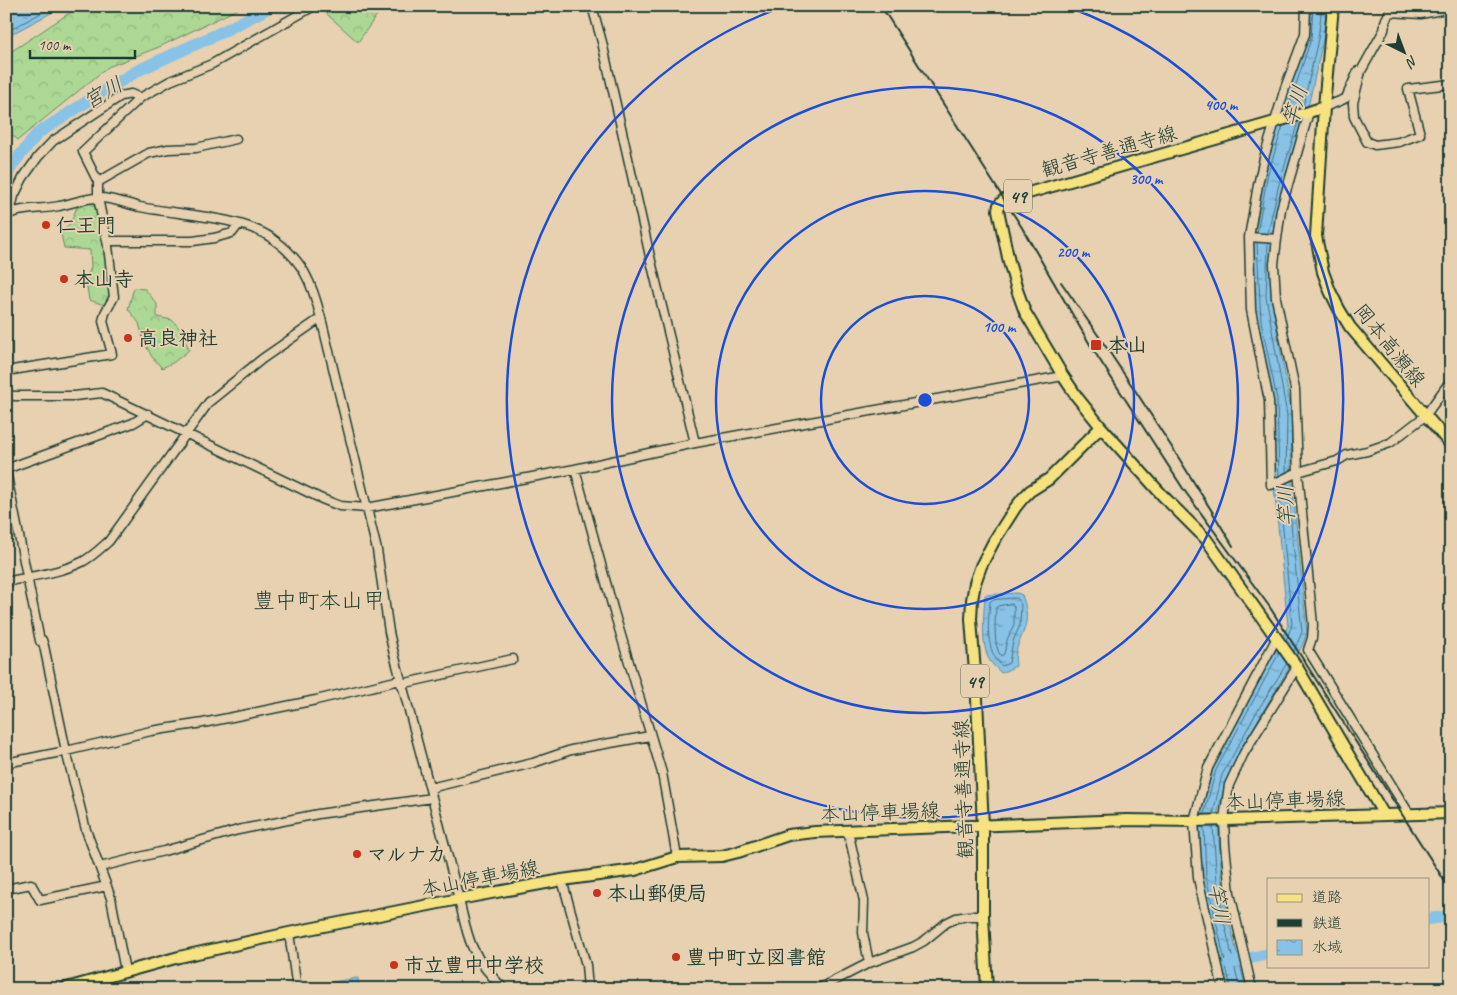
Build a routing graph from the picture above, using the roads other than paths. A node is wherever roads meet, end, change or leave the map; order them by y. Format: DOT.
graph roads {
  1 [pos="314,6"];
  2 [pos="592,6"];
  3 [pos="1306,6"];
  4 [pos="1333,6"];
  5 [pos="1451,8"];
  6 [pos="1390,12"];
  7 [pos="1451,84"];
  8 [pos="140,98"];
  9 [pos="1324,107"];
  10 [pos="1308,113"];
  11 [pos="1277,121"];
  12 [pos="236,138"];
  13 [pos="98,182"];
  14 [pos="98,198"];
  15 [pos="8,214"];
  16 [pos="239,224"];
  17 [pos="1250,237"];
  18 [pos="1275,239"];
  19 [pos="108,241"];
  20 [pos="321,318"];
  21 [pos="6,341"];
  22 [pos="6,359"];
  23 [pos="6,370"];
  24 [pos="1063,376"];
  25 [pos="1451,380"];
  26 [pos="6,394"];
  27 [pos="148,414"];
  28 [pos="1425,416"];
  29 [pos="1101,427"];
  30 [pos="186,434"];
  31 [pos="695,443"];
  32 [pos="1451,445"];
  33 [pos="6,470"];
  34 [pos="575,470"];
  35 [pos="1296,473"];
  36 [pos="366,508"];
  37 [pos="26,577"];
  38 [pos="6,582"];
  39 [pos="1276,639"];
  40 [pos="513,659"];
  41 [pos="1297,667"];
  42 [pos="401,682"];
  43 [pos="650,736"];
  44 [pos="66,751"];
  45 [pos="6,763"];
  46 [pos="430,788"];
  47 [pos="432,798"];
  48 [pos="1451,813"];
  49 [pos="1384,815"];
  50 [pos="1410,815"];
  51 [pos="1221,820"];
  52 [pos="1196,821"];
  53 [pos="983,826"];
  54 [pos="848,831"];
  55 [pos="677,858"];
  56 [pos="100,867"];
  57 [pos="562,880"];
  58 [pos="107,886"];
  59 [pos="6,889"];
  60 [pos="459,899"];
  61 [pos="984,916"];
  62 [pos="289,933"];
  63 [pos="869,962"];
  64 [pos="125,971"];
  65 [pos="63,989"];
  66 [pos="297,989"];
  67 [pos="504,989"];
  68 [pos="588,989"];
  69 [pos="818,989"];
  70 [pos="987,989"];
  71 [pos="1223,989"];
  72 [pos="1252,989"];
  1 -- 8 [label="street"];
  2 -- 31 [label="street"];
  3 -- 11 [label="street"];
  4 -- 9 [label="main road"];
  5 -- 6 [label="street"];
  6 -- 7 [label="street"];
  6 -- 9 [label="street"];
  8 -- 13 [label="street"];
  8 -- 15 [label="street"];
  9 -- 10 [label="main road, 観音寺善通寺線 / 49"];
  9 -- 28 [label="main road, 岡本高瀬線"];
  10 -- 11 [label="main road, 観音寺善通寺線 / 49"];
  10 -- 18 [label="street"];
  11 -- 17 [label="street"];
  11 -- 24 [label="main road, 観音寺善通寺線 / 49"];
  12 -- 13 [label="street"];
  13 -- 14 [label="street"];
  14 -- 15 [label="street"];
  14 -- 16 [label="street"];
  14 -- 19 [label="street"];
  16 -- 19 [label="street"];
  16 -- 20 [label="street"];
  17 -- 18 [label="street"];
  17 -- 35 [label="street"];
  18 -- 35 [label="street"];
  19 -- 23 [label="street"];
  20 -- 30 [label="street"];
  20 -- 36 [label="street"];
  21 -- 22 [label="street"];
  24 -- 29 [label="main road, 観音寺善通寺線 / 49"];
  24 -- 31 [label="street"];
  25 -- 28 [label="street"];
  26 -- 27 [label="street"];
  27 -- 30 [label="street"];
  27 -- 33 [label="street"];
  28 -- 32 [label="main road, 岡本高瀬線"];
  28 -- 35 [label="street"];
  29 -- 39 [label="main road, 本山停車場線"];
  29 -- 53 [label="main road, 観音寺善通寺線 / 49"];
  30 -- 36 [label="street"];
  30 -- 37 [label="street"];
  31 -- 34 [label="street"];
  33 -- 37 [label="street"];
  34 -- 36 [label="street"];
  34 -- 43 [label="street"];
  35 -- 50 [label="street"];
  36 -- 42 [label="street"];
  37 -- 38 [label="street"];
  37 -- 44 [label="street"];
  39 -- 41 [label="main road, 本山停車場線"];
  39 -- 52 [label="street"];
  40 -- 42 [label="street"];
  41 -- 49 [label="main road, 本山停車場線"];
  41 -- 51 [label="street"];
  42 -- 44 [label="street"];
  42 -- 46 [label="street"];
  43 -- 46 [label="street"];
  43 -- 55 [label="street"];
  44 -- 45 [label="street"];
  44 -- 56 [label="street"];
  46 -- 47 [label="street"];
  47 -- 56 [label="street"];
  47 -- 60 [label="street"];
  48 -- 50 [label="main road"];
  49 -- 50 [label="main road"];
  49 -- 51 [label="main road, 本山停車場線"];
  51 -- 52 [label="main road, 本山停車場線"];
  51 -- 72 [label="street"];
  52 -- 53 [label="main road, 本山停車場線"];
  52 -- 71 [label="street"];
  53 -- 54 [label="main road, 本山停車場線"];
  53 -- 61 [label="main road, 観音寺善通寺線 / 49"];
  54 -- 55 [label="main road, 本山停車場線"];
  54 -- 63 [label="street"];
  55 -- 57 [label="main road, 本山停車場線"];
  56 -- 58 [label="street"];
  57 -- 60 [label="main road, 本山停車場線"];
  57 -- 68 [label="street"];
  58 -- 59 [label="street"];
  58 -- 64 [label="street"];
  60 -- 62 [label="main road, 本山停車場線"];
  60 -- 67 [label="street"];
  61 -- 63 [label="street"];
  61 -- 70 [label="main road, 観音寺善通寺線 / 49"];
  62 -- 64 [label="main road, 本山停車場線"];
  62 -- 66 [label="street"];
  63 -- 69 [label="street"];
  64 -- 65 [label="main road, 本山停車場線"];
}
